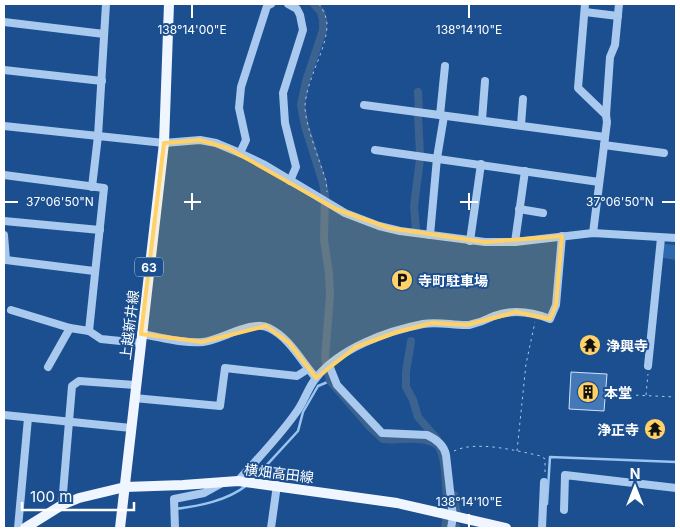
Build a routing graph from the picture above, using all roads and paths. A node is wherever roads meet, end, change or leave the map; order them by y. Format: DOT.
graph roads {
  1 [pos="106,4"];
  2 [pos="169,4"];
  3 [pos="270,4"];
  4 [pos="288,4"];
  5 [pos="319,4"];
  6 [pos="619,4"];
  7 [pos="585,8"];
  8 [pos="618,16"];
  9 [pos="4,22"];
  10 [pos="104,34"];
  11 [pos="445,66"];
  12 [pos="4,70"];
  13 [pos="102,81"];
  14 [pos="485,81"];
  15 [pos="523,99"];
  16 [pos="364,105"];
  17 [pos="442,115"];
  18 [pos="606,115"];
  19 [pos="482,120"];
  20 [pos="521,125"];
  21 [pos="4,126"];
  22 [pos="98,136"];
  23 [pos="605,141"];
  24 [pos="164,144"];
  25 [pos="375,150"];
  26 [pos="240,153"];
  27 [pos="664,153"];
  28 [pos="437,158"];
  29 [pos="481,164"];
  30 [pos="525,171"];
  31 [pos="4,176"];
  32 [pos="290,180"];
  33 [pos="600,182"];
  34 [pos="92,187"];
  35 [pos="328,204"];
  36 [pos="519,209"];
  37 [pos="543,213"];
  38 [pos="4,221"];
  39 [pos="100,230"];
  40 [pos="593,233"];
  41 [pos="4,235"];
  42 [pos="430,235"];
  43 [pos="562,236"];
  44 [pos="661,238"];
  45 [pos="676,238"];
  46 [pos="470,241"];
  47 [pos="515,242"];
  48 [pos="94,271"];
  49 [pos="11,310"];
  50 [pos="537,314"];
  51 [pos="70,328"];
  52 [pos="89,331"];
  53 [pos="141,339"];
  54 [pos="329,365"];
  55 [pos="648,366"];
  56 [pos="48,367"];
  57 [pos="308,369"];
  58 [pos="316,378"];
  59 [pos="135,385"];
  60 [pos="610,394"];
  61 [pos="646,396"];
  62 [pos="676,397"];
  63 [pos="134,398"];
  64 [pos="4,416"];
  65 [pos="28,418"];
  66 [pos="69,422"];
  67 [pos="131,428"];
  68 [pos="517,451"];
  69 [pos="446,455"];
  70 [pos="238,481"];
  71 [pos="224,482"];
  72 [pos="544,482"];
  73 [pos="277,486"];
  74 [pos="125,487"];
  75 [pos="676,488"];
  76 [pos="62,505"];
  77 [pos="564,510"];
  78 [pos="453,517"];
  79 [pos="18,528"];
  80 [pos="25,528"];
  81 [pos="120,528"];
  82 [pos="175,528"];
  83 [pos="271,528"];
  84 [pos="451,528"];
  85 [pos="506,528"];
  86 [pos="542,528"];
  1 -- 10 [label="street"];
  2 -- 24 [label="main road, 上越新井線 / 63"];
  3 -- 26 [label="street"];
  4 -- 32 [label="street"];
  5 -- 35 [label="path"];
  6 -- 8 [label="street"];
  7 -- 8 [label="street"];
  7 -- 18 [label="street"];
  8 -- 18 [label="street"];
  9 -- 10 [label="street"];
  10 -- 13 [label="street"];
  11 -- 17 [label="street"];
  12 -- 13 [label="street"];
  13 -- 22 [label="street"];
  14 -- 19 [label="street"];
  15 -- 20 [label="street"];
  16 -- 17 [label="street"];
  17 -- 19 [label="street"];
  17 -- 28 [label="street"];
  18 -- 23 [label="street"];
  19 -- 20 [label="street"];
  20 -- 23 [label="street"];
  21 -- 22 [label="street"];
  22 -- 24 [label="street"];
  22 -- 34 [label="street"];
  23 -- 27 [label="street"];
  23 -- 33 [label="street"];
  24 -- 26 [label="street"];
  24 -- 53 [label="main road, 上越新井線 / 63"];
  25 -- 28 [label="street"];
  26 -- 32 [label="street"];
  28 -- 29 [label="street"];
  28 -- 42 [label="street"];
  29 -- 30 [label="street"];
  29 -- 46 [label="street"];
  30 -- 33 [label="street"];
  30 -- 36 [label="street"];
  31 -- 34 [label="street"];
  32 -- 35 [label="street"];
  33 -- 40 [label="street"];
  34 -- 39 [label="street"];
  35 -- 42 [label="street"];
  36 -- 37 [label="street"];
  36 -- 47 [label="street"];
  38 -- 39 [label="street"];
  39 -- 48 [label="street"];
  40 -- 43 [label="street"];
  40 -- 44 [label="street"];
  41 -- 48 [label="street"];
  42 -- 46 [label="street"];
  43 -- 47 [label="street"];
  43 -- 50 [label="street"];
  44 -- 45 [label="street"];
  44 -- 55 [label="street"];
  46 -- 47 [label="street"];
  48 -- 52 [label="street"];
  49 -- 51 [label="street"];
  50 -- 54 [label="street"];
  50 -- 68 [label="path"];
  51 -- 52 [label="street"];
  51 -- 56 [label="street"];
  52 -- 53 [label="street"];
  53 -- 57 [label="street"];
  53 -- 59 [label="main road, 上越新井線 / 63"];
  54 -- 58 [label="street"];
  54 -- 69 [label="street"];
  55 -- 61 [label="path"];
  57 -- 58 [label="street"];
  57 -- 63 [label="street"];
  58 -- 70 [label="street"];
  59 -- 63 [label="main road, 上越新井線 / 63"];
  59 -- 66 [label="street"];
  60 -- 61 [label="path"];
  61 -- 62 [label="path"];
  63 -- 67 [label="main road, 上越新井線 / 63"];
  64 -- 65 [label="street"];
  65 -- 66 [label="street"];
  65 -- 79 [label="street"];
  66 -- 67 [label="street"];
  66 -- 76 [label="street"];
  67 -- 74 [label="main road, 上越新井線 / 63"];
  68 -- 69 [label="path"];
  68 -- 72 [label="path"];
  69 -- 78 [label="street"];
  70 -- 71 [label="main road, 横畑高田線"];
  70 -- 73 [label="main road, 横畑高田線"];
  71 -- 74 [label="main road, 横畑高田線"];
  71 -- 82 [label="street"];
  72 -- 86 [label="street"];
  73 -- 78 [label="main road, 横畑高田線"];
  73 -- 83 [label="street"];
  74 -- 76 [label="main road, 横畑高田線"];
  74 -- 81 [label="main road, 上越新井線 / 63"];
  75 -- 77 [label="street"];
  76 -- 80 [label="main road, 横畑高田線"];
  78 -- 84 [label="street"];
  78 -- 85 [label="main road, 横畑高田線"];
}
